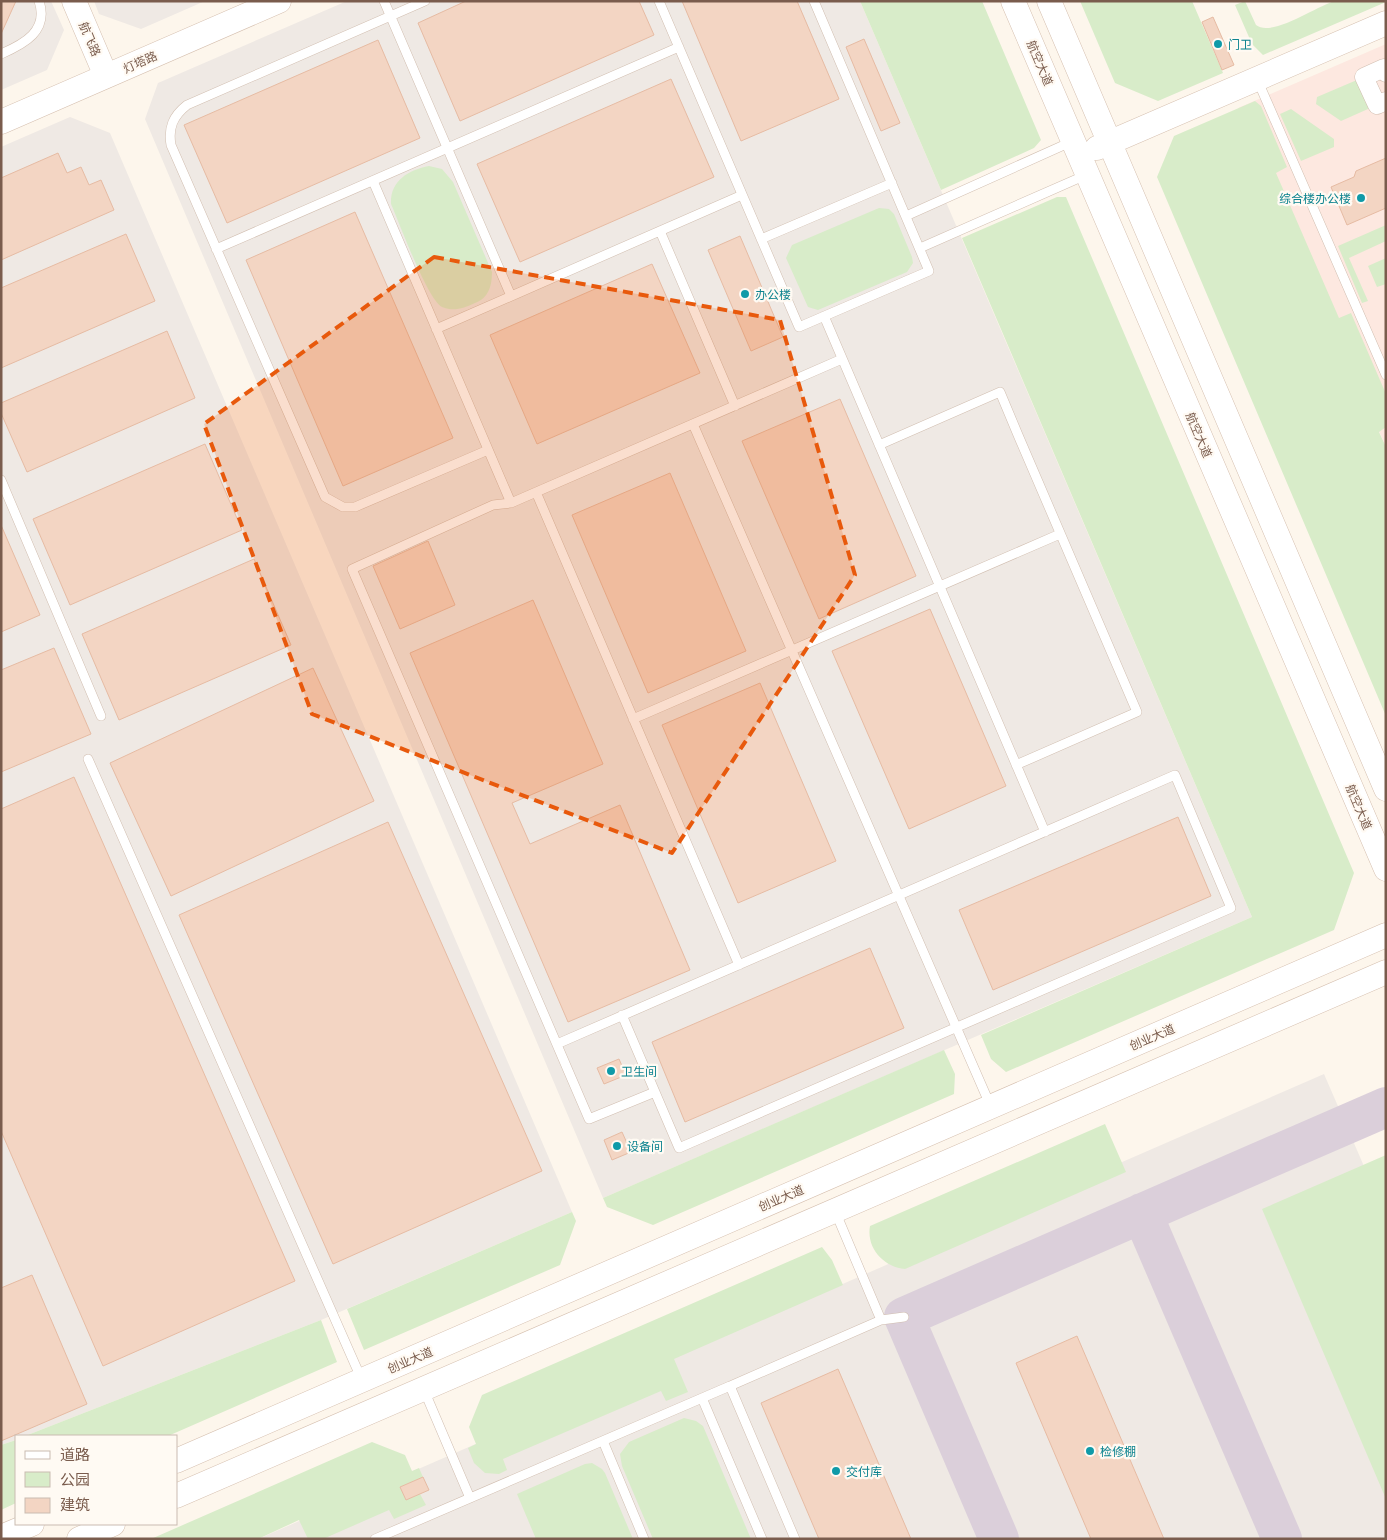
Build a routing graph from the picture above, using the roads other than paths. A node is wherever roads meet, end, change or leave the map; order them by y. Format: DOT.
graph roads {
  1 [pos="40,1"];
  2 [pos="74,1"];
  3 [pos="279,1"];
  4 [pos="384,1"];
  5 [pos="425,1"];
  6 [pos="660,1"];
  7 [pos="814,1"];
  8 [pos="1013,1"];
  9 [pos="1049,1"];
  10 [pos="391,16"];
  11 [pos="1386,23"];
  12 [pos="679,47"];
  13 [pos="1,54"];
  14 [pos="1386,73"];
  15 [pos="106,76"];
  16 [pos="1257,78"];
  17 [pos="1386,101"];
  18 [pos="1,122"];
  19 [pos="1110,142"];
  20 [pos="448,148"];
  21 [pos="1080,157"];
  22 [pos="373,181"];
  23 [pos="892,183"];
  24 [pos="742,195"];
  25 [pos="906,216"];
  26 [pos="660,231"];
  27 [pos="762,239"];
  28 [pos="920,248"];
  29 [pos="216,249"];
  30 [pos="511,296"];
  31 [pos="824,316"];
  32 [pos="436,329"];
  33 [pos="842,359"];
  34 [pos="1386,375"];
  35 [pos="735,406"];
  36 [pos="693,424"];
  37 [pos="879,445"];
  38 [pos="488,450"];
  39 [pos="1,480"];
  40 [pos="536,492"];
  41 [pos="511,503"];
  42 [pos="1060,534"];
  43 [pos="939,586"];
  44 [pos="792,650"];
  45 [pos="101,716"];
  46 [pos="633,719"];
  47 [pos="88,759"];
  48 [pos="1016,765"];
  49 [pos="1386,789"];
  50 [pos="1045,832"];
  51 [pos="1386,869"];
  52 [pos="899,895"];
  53 [pos="1386,935"];
  54 [pos="739,965"];
  55 [pos="1386,972"];
  56 [pos="622,1016"];
  57 [pos="956,1027"];
  58 [pos="557,1044"];
  59 [pos="655,1092"];
  60 [pos="991,1107"];
  61 [pos="835,1211"];
  62 [pos="904,1317"];
  63 [pos="881,1320"];
  64 [pos="362,1380"];
  65 [pos="730,1386"];
  66 [pos="424,1389"];
  67 [pos="702,1398"];
  68 [pos="603,1441"];
  69 [pos="178,1460"];
  70 [pos="178,1495"];
  71 [pos="470,1498"];
  72 [pos="30,1525"];
  73 [pos="111,1525"];
  74 [pos="1,1537"];
  75 [pos="78,1539"];
  76 [pos="375,1539"];
  77 [pos="644,1539"];
  78 [pos="762,1539"];
  79 [pos="795,1539"];
  1 -- 13 [label="lane"];
  2 -- 15 [label="main road, 航飞路"];
  3 -- 15 [label="main road, 灯塔路"];
  4 -- 10 [label="lane"];
  5 -- 10 [label="lane"];
  6 -- 12 [label="lane"];
  7 -- 23 [label="lane"];
  8 -- 21 [label="main road, 航空大道"];
  9 -- 19 [label="main road"];
  10 -- 20 [label="lane"];
  10 -- 29 [label="lane"];
  11 -- 16 [label="main road"];
  12 -- 20 [label="lane"];
  12 -- 24 [label="lane"];
  14 -- 17 [label="street"];
  15 -- 18 [label="main road, 灯塔路"];
  16 -- 19 [label="main road"];
  16 -- 34 [label="lane"];
  19 -- 21 [label="main road"];
  19 -- 49 [label="main road"];
  20 -- 22 [label="lane"];
  20 -- 30 [label="lane"];
  21 -- 25 [label="lane"];
  21 -- 28 [label="lane"];
  21 -- 51 [label="main road, 航空大道"];
  22 -- 29 [label="lane"];
  22 -- 32 [label="lane"];
  23 -- 25 [label="lane"];
  23 -- 27 [label="lane"];
  24 -- 26 [label="lane"];
  24 -- 27 [label="lane"];
  25 -- 28 [label="lane"];
  26 -- 30 [label="lane"];
  26 -- 35 [label="lane"];
  27 -- 31 [label="lane"];
  28 -- 31 [label="lane"];
  29 -- 38 [label="lane"];
  30 -- 32 [label="lane"];
  31 -- 33 [label="lane"];
  32 -- 38 [label="lane"];
  33 -- 35 [label="lane"];
  33 -- 37 [label="lane"];
  35 -- 36 [label="lane"];
  36 -- 40 [label="lane"];
  36 -- 44 [label="lane"];
  37 -- 42 [label="lane"];
  37 -- 43 [label="lane"];
  38 -- 41 [label="lane"];
  39 -- 45 [label="lane"];
  40 -- 41 [label="lane"];
  40 -- 46 [label="lane"];
  41 -- 58 [label="lane"];
  42 -- 43 [label="lane"];
  42 -- 48 [label="lane"];
  43 -- 44 [label="lane"];
  43 -- 48 [label="lane"];
  44 -- 46 [label="lane"];
  44 -- 52 [label="lane"];
  46 -- 54 [label="lane"];
  47 -- 64 [label="lane"];
  48 -- 50 [label="lane"];
  50 -- 52 [label="lane"];
  50 -- 57 [label="lane"];
  52 -- 54 [label="lane"];
  52 -- 57 [label="lane"];
  53 -- 60 [label="main road, 创业大道"];
  54 -- 56 [label="lane"];
  55 -- 61 [label="main road"];
  56 -- 58 [label="lane"];
  56 -- 59 [label="lane"];
  57 -- 59 [label="lane"];
  57 -- 60 [label="lane"];
  58 -- 59 [label="lane"];
  60 -- 64 [label="main road, 创业大道"];
  61 -- 63 [label="lane"];
  61 -- 66 [label="main road"];
  62 -- 63 [label="lane"];
  63 -- 65 [label="lane"];
  64 -- 69 [label="main road, 创业大道"];
  65 -- 67 [label="lane"];
  65 -- 79 [label="lane"];
  66 -- 70 [label="main road"];
  66 -- 71 [label="lane"];
  67 -- 68 [label="lane"];
  67 -- 78 [label="lane"];
  68 -- 71 [label="lane"];
  68 -- 77 [label="lane"];
  71 -- 76 [label="lane"];
  72 -- 74 [label="main road"];
  73 -- 75 [label="main road"];
}
